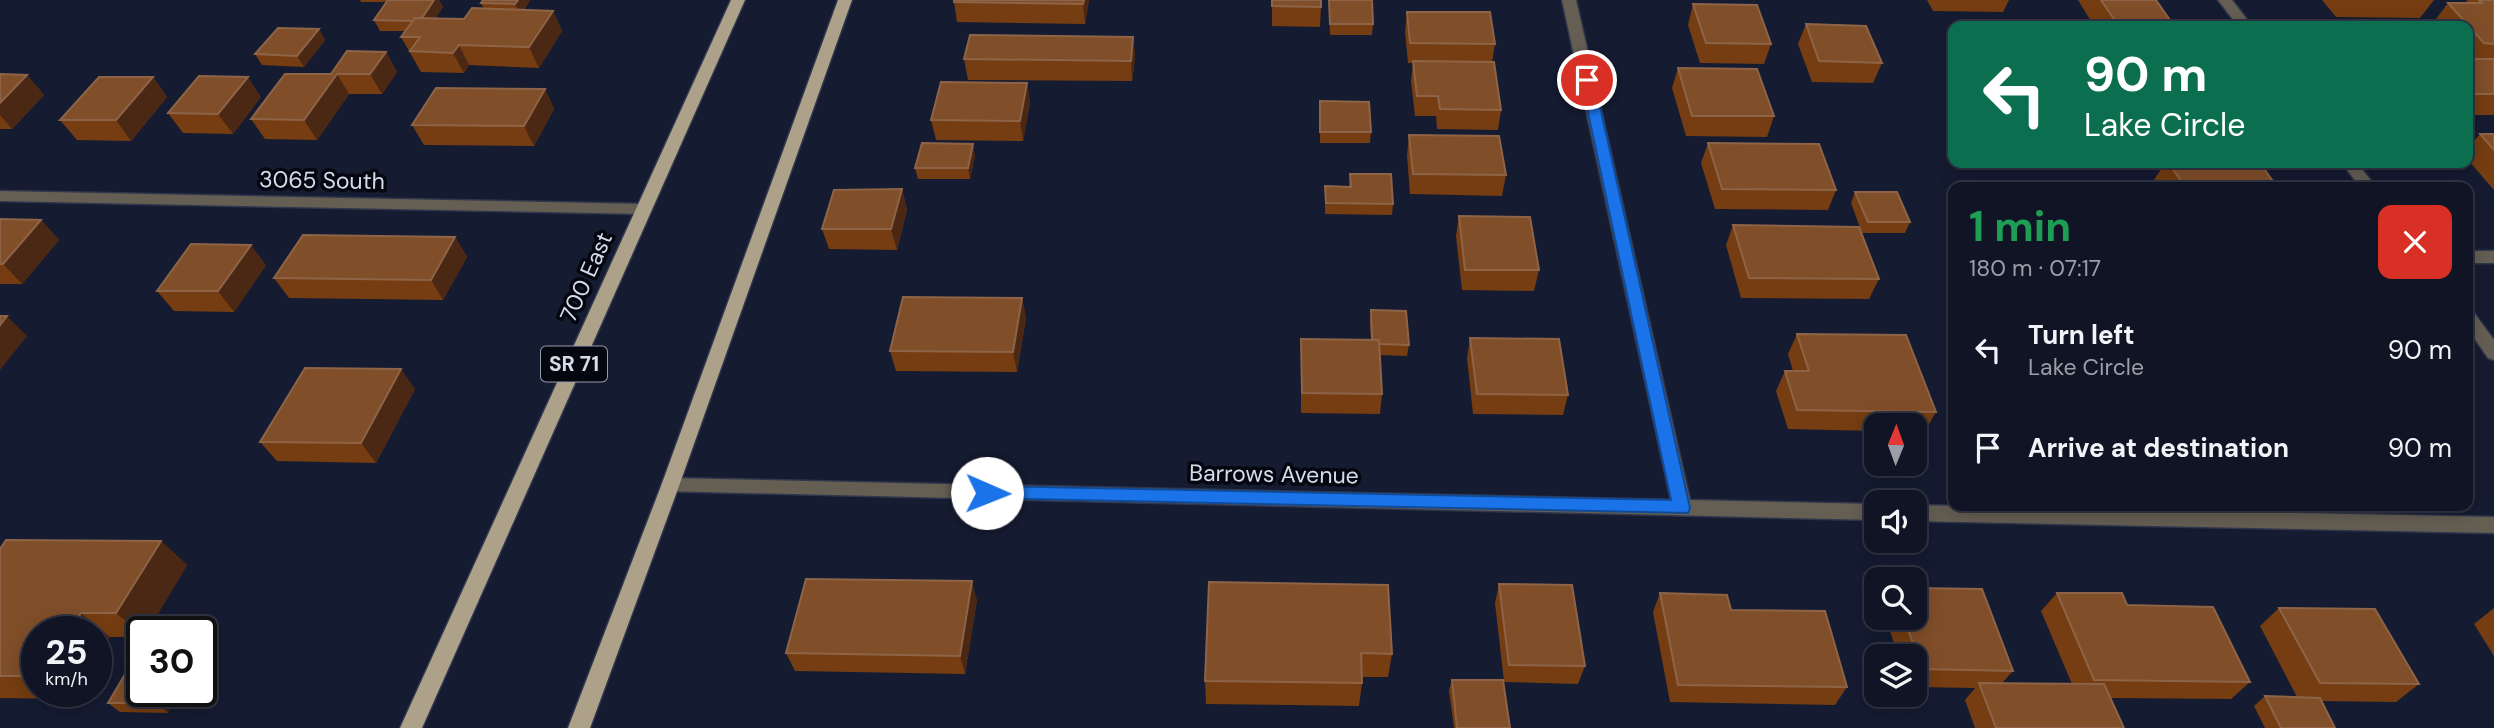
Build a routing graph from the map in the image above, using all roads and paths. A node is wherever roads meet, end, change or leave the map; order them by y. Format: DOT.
graph roads {
  1 [pos="737,0"];
  2 [pos="845,0"];
  3 [pos="1569,0"];
  4 [pos="2225,0"];
  5 [pos="2241,21"];
  6 [pos="2353,168"];
  7 [pos="2364,182"];
  8 [pos="0,196"];
  9 [pos="644,208"];
  10 [pos="2473,257"];
  11 [pos="2494,257"];
  12 [pos="2473,324"];
  13 [pos="2494,353"];
  14 [pos="670,486"];
  15 [pos="1682,508"];
  16 [pos="1864,512"];
  17 [pos="1927,513"];
  18 [pos="2494,525"];
  19 [pos="411,728"];
  20 [pos="579,728"];
  1 -- 9 [label="main road, 700 East / SR 71"];
  2 -- 14 [label="main road"];
  3 -- 15 [label="street"];
  4 -- 5 [label="street"];
  6 -- 7 [label="street"];
  8 -- 9 [label="street, 3065 South"];
  9 -- 19 [label="main road, 700 East / SR 71"];
  10 -- 11 [label="street"];
  12 -- 13 [label="street"];
  14 -- 15 [label="street, Barrows Avenue"];
  14 -- 20 [label="main road"];
  15 -- 16 [label="street, Barrows Avenue"];
  17 -- 18 [label="street"];
}
